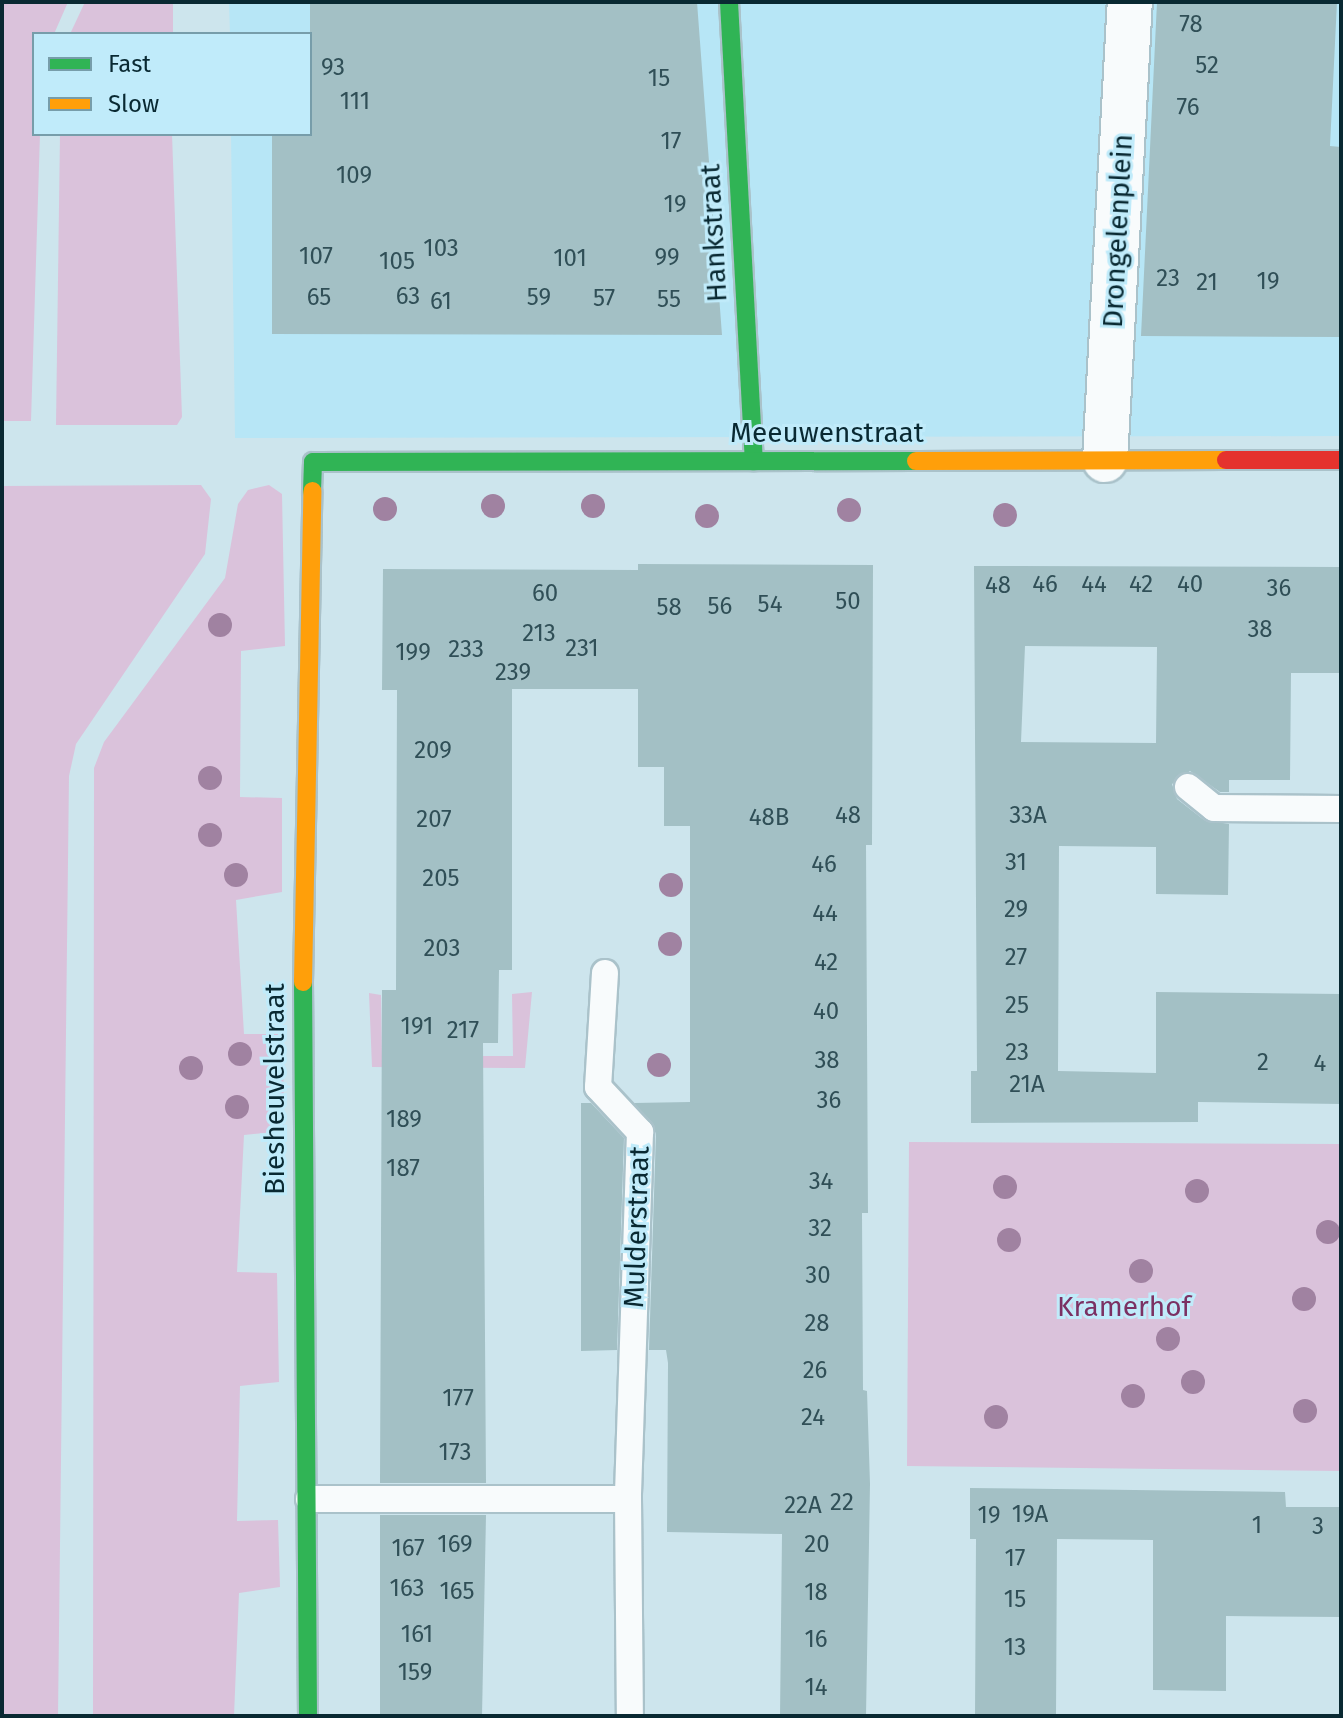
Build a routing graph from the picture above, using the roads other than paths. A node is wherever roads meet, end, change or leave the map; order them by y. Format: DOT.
graph roads {
  1 [pos="729,2"];
  2 [pos="1130,2"];
  3 [pos="1105,460"];
  4 [pos="1341,460"];
  5 [pos="754,461"];
  6 [pos="313,462"];
  7 [pos="1188,787"];
  8 [pos="1341,809"];
  9 [pos="605,973"];
  10 [pos="309,1499"];
  11 [pos="628,1499"];
  12 [pos="308,1716"];
  13 [pos="630,1716"];
  1 -- 5 [label="street, Hankstraat"];
  2 -- 3 [label="street, Drongelenplein"];
  3 -- 4 [label="street, Meeuwenstraat"];
  3 -- 5 [label="street, Meeuwenstraat"];
  5 -- 6 [label="street, Meeuwenstraat"];
  6 -- 10 [label="street, Biesheuvelstraat"];
  7 -- 8 [label="lane"];
  9 -- 11 [label="lane, Mulderstraat"];
  10 -- 11 [label="lane"];
  10 -- 12 [label="street, Biesheuvelstraat"];
  11 -- 13 [label="lane, Mulderstraat"];
}
